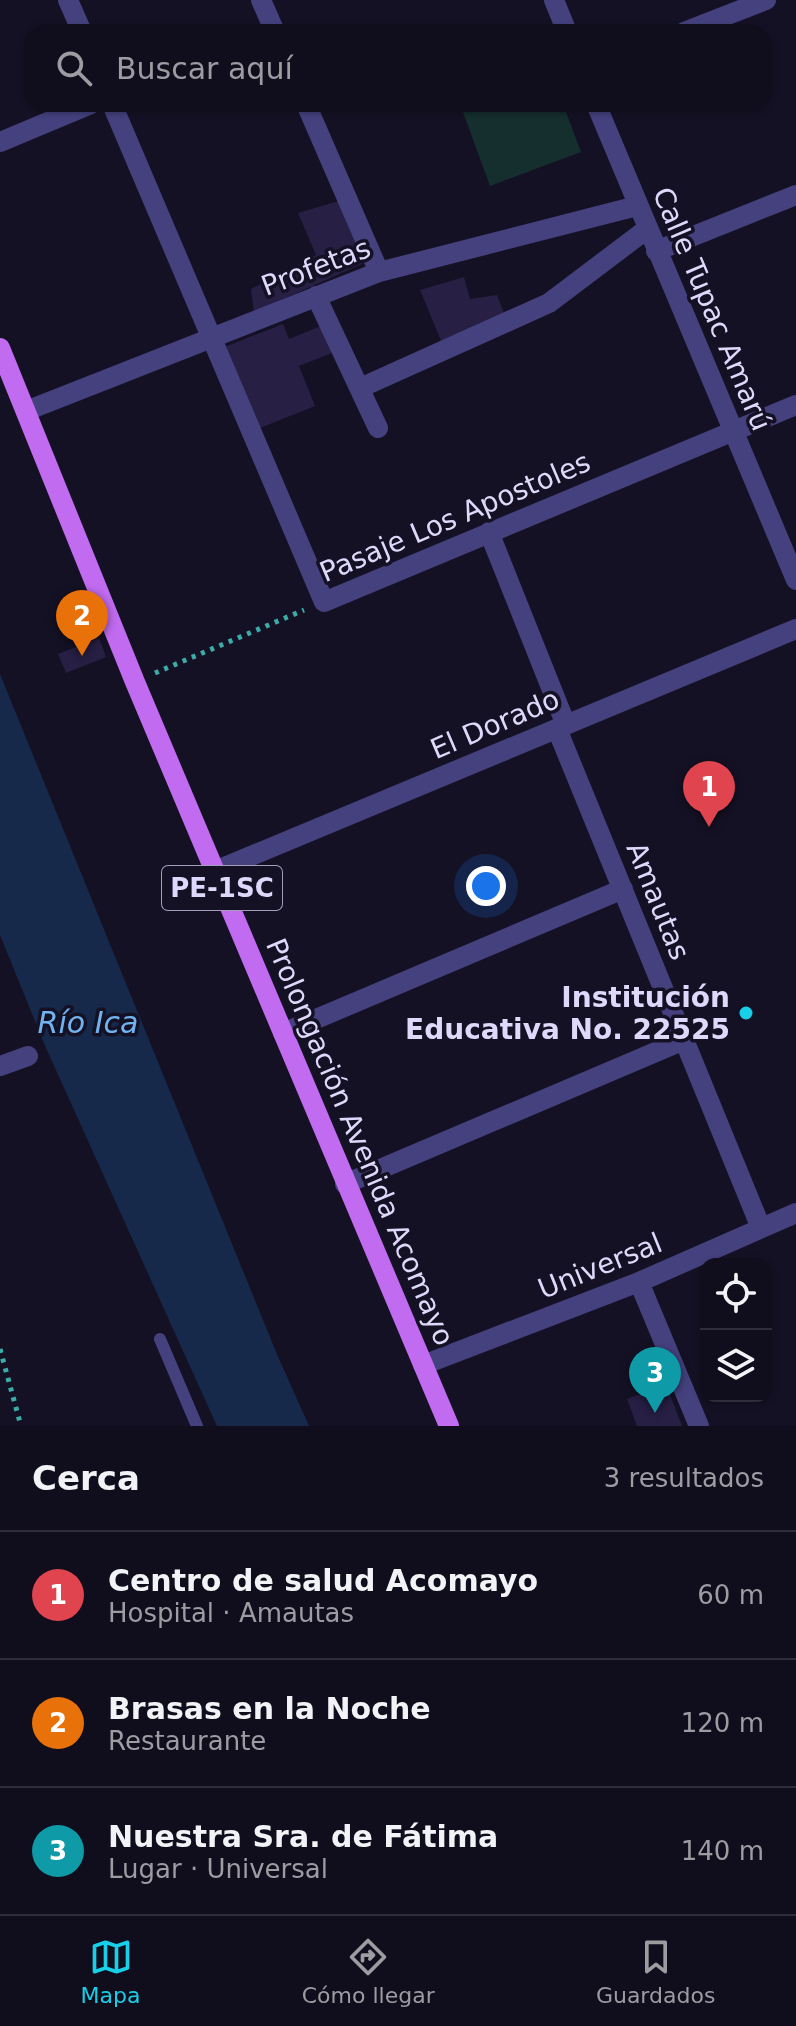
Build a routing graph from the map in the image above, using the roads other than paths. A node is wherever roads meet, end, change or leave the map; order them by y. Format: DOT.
graph roads {
  1 [pos="68,0"];
  2 [pos="261,0"];
  3 [pos="554,0"];
  4 [pos="766,0"];
  5 [pos="78,24"];
  6 [pos="267,24"];
  7 [pos="564,24"];
  8 [pos="704,24"];
  9 [pos="72,112"];
  10 [pos="115,112"];
  11 [pos="309,112"];
  12 [pos="599,112"];
  13 [pos="0,142"];
  14 [pos="796,195"];
  15 [pos="637,206"];
  16 [pos="647,229"];
  17 [pos="656,251"];
  18 [pos="379,272"];
  19 [pos="316,296"];
  20 [pos="211,337"];
  21 [pos="0,348"];
  22 [pos="360,388"];
  23 [pos="796,405"];
  24 [pos="26,411"];
  25 [pos="378,428"];
  26 [pos="733,431"];
  27 [pos="489,532"];
  28 [pos="796,580"];
  29 [pos="796,629"];
  30 [pos="562,727"];
  31 [pos="215,871"];
  32 [pos="623,889"];
  33 [pos="283,1033"];
  34 [pos="684,1040"];
  35 [pos="28,1056"];
  36 [pos="0,1066"];
  37 [pos="345,1184"];
  38 [pos="796,1213"];
  39 [pos="761,1228"];
  40 [pos="639,1282"];
  41 [pos="160,1339"];
  42 [pos="423,1365"];
  43 [pos="197,1426"];
  44 [pos="449,1426"];
  45 [pos="699,1426"];
  1 -- 5 [label="street"];
  2 -- 6 [label="street"];
  3 -- 7 [label="street"];
  4 -- 8 [label="street"];
  9 -- 13 [label="street"];
  10 -- 20 [label="street"];
  11 -- 18 [label="street"];
  12 -- 15 [label="street, Calle Tupac Amarú"];
  14 -- 17 [label="street"];
  15 -- 16 [label="street, Calle Tupac Amarú"];
  15 -- 18 [label="street, Profetas"];
  16 -- 17 [label="street, Calle Tupac Amarú"];
  16 -- 22 [label="street"];
  17 -- 26 [label="street, Calle Tupac Amarú"];
  18 -- 19 [label="street, Profetas"];
  19 -- 20 [label="street, Profetas"];
  19 -- 22 [label="street"];
  20 -- 24 [label="street, Profetas"];
  20 -- 27 [label="street, Pasaje Los Apostoles"];
  21 -- 24 [label="main road, Prolongación Avenida Acomayo / PE-1SC"];
  22 -- 25 [label="street"];
  23 -- 26 [label="street, Pasaje Los Apostoles"];
  24 -- 31 [label="main road, Prolongación Avenida Acomayo / PE-1SC"];
  26 -- 27 [label="street, Pasaje Los Apostoles"];
  26 -- 28 [label="street, Calle Tupac Amarú"];
  27 -- 30 [label="street, Amautas"];
  29 -- 30 [label="street, El Dorado"];
  30 -- 31 [label="street, El Dorado"];
  30 -- 32 [label="street, Amautas"];
  31 -- 33 [label="main road, Prolongación Avenida Acomayo / PE-1SC"];
  32 -- 33 [label="street"];
  32 -- 34 [label="street, Amautas"];
  33 -- 37 [label="main road, Prolongación Avenida Acomayo / PE-1SC"];
  34 -- 37 [label="street"];
  34 -- 39 [label="street, Amautas"];
  35 -- 36 [label="street"];
  37 -- 42 [label="main road, Prolongación Avenida Acomayo / PE-1SC"];
  38 -- 39 [label="street, Universal"];
  39 -- 40 [label="street, Universal"];
  40 -- 42 [label="street, Universal"];
  40 -- 45 [label="street"];
  41 -- 43 [label="lane"];
  42 -- 44 [label="main road, Prolongación Avenida Acomayo / PE-1SC"];
}
